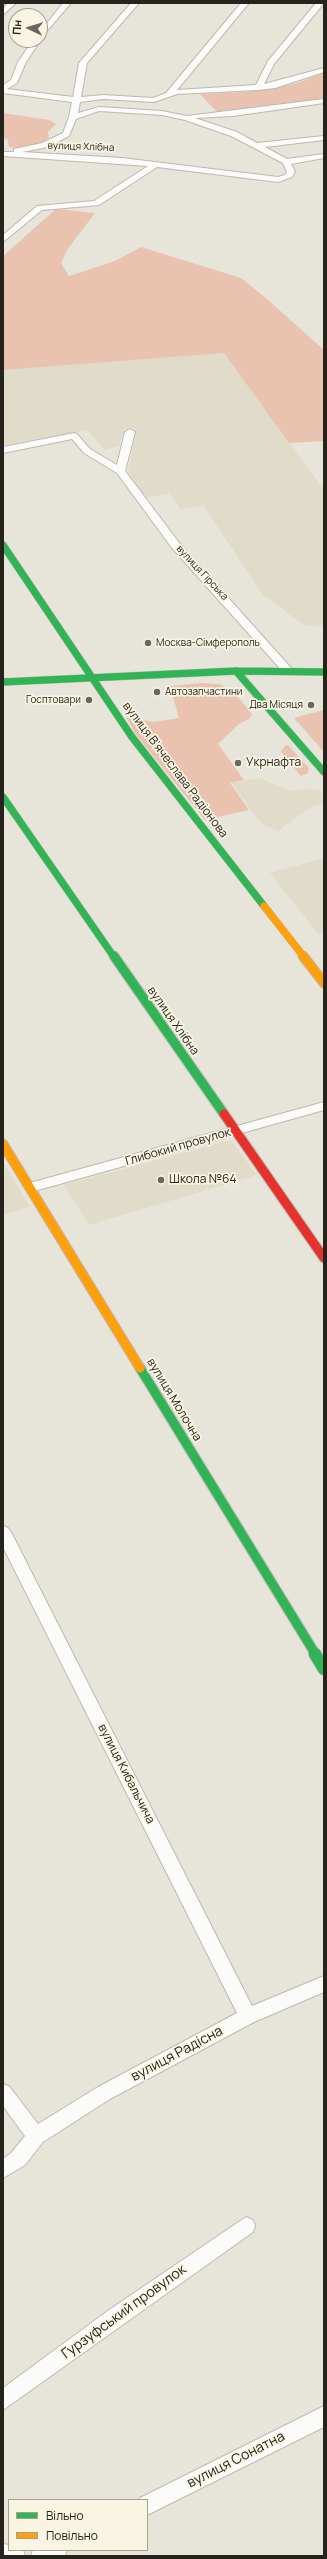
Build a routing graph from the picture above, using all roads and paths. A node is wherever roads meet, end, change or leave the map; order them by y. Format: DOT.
graph roads {
  1 [pos="12,3"];
  2 [pos="67,3"];
  3 [pos="135,3"];
  4 [pos="245,3"];
  5 [pos="320,3"];
  6 [pos="3,13"];
  7 [pos="48,27"];
  8 [pos="32,48"];
  9 [pos="324,70"];
  10 [pos="3,88"];
  11 [pos="258,88"];
  12 [pos="170,93"];
  13 [pos="76,100"];
  14 [pos="324,101"];
  15 [pos="73,117"];
  16 [pos="182,117"];
  17 [pos="324,138"];
  18 [pos="256,146"];
  19 [pos="5,155"];
  20 [pos="324,156"];
  21 [pos="286,162"];
  22 [pos="155,166"];
  23 [pos="3,239"];
  24 [pos="130,432"];
  25 [pos="3,450"];
  26 [pos="120,471"];
  27 [pos="3,545"];
  28 [pos="236,671"];
  29 [pos="288,671"];
  30 [pos="324,672"];
  31 [pos="92,676"];
  32 [pos="3,682"];
  33 [pos="324,772"];
  34 [pos="3,797"];
  35 [pos="324,983"];
  36 [pos="324,1106"];
  37 [pos="234,1131"];
  38 [pos="3,1144"];
  39 [pos="9,1161"];
  40 [pos="31,1187"];
  41 [pos="324,1258"];
  42 [pos="3,1532"];
  43 [pos="324,1669"];
  44 [pos="324,1984"];
  45 [pos="248,2016"];
  46 [pos="3,2092"];
  47 [pos="36,2136"];
  48 [pos="3,2169"];
  49 [pos="246,2226"];
  50 [pos="3,2400"];
  51 [pos="324,2416"];
  52 [pos="148,2504"];
  53 [pos="54,2551"];
  54 [pos="41,2556"];
  1 -- 6 [label="street"];
  2 -- 7 [label="street"];
  3 -- 13 [label="street, вулиця Хлібна"];
  4 -- 12 [label="street"];
  5 -- 11 [label="street"];
  8 -- 10 [label="street"];
  9 -- 11 [label="street"];
  10 -- 13 [label="street"];
  11 -- 12 [label="street"];
  12 -- 13 [label="street"];
  13 -- 15 [label="street, вулиця Хлібна"];
  14 -- 16 [label="street"];
  15 -- 16 [label="street"];
  15 -- 19 [label="street, вулиця Хлібна"];
  16 -- 18 [label="street"];
  17 -- 18 [label="street"];
  18 -- 21 [label="street"];
  19 -- 22 [label="street, вулиця Хлібна"];
  20 -- 21 [label="street"];
  21 -- 22 [label="street, вулиця Хлібна"];
  22 -- 23 [label="street"];
  24 -- 26 [label="street"];
  25 -- 26 [label="street, вулиця Гірська"];
  26 -- 29 [label="street, вулиця Гірська"];
  27 -- 31 [label="main road, вулиця В'ячеслава Радіонова"];
  28 -- 29 [label="main road"];
  28 -- 31 [label="main road"];
  28 -- 33 [label="main road"];
  29 -- 30 [label="main road"];
  31 -- 32 [label="main road"];
  31 -- 35 [label="main road, вулиця В'ячеслава Радіонова"];
  34 -- 37 [label="main road, вулиця Хлібна"];
  36 -- 37 [label="street, Глибокий провулок"];
  37 -- 40 [label="street, Глибокий провулок"];
  37 -- 41 [label="main road, вулиця Хлібна"];
  38 -- 39 [label="main road, вулиця Молочна"];
  39 -- 40 [label="main road, вулиця Молочна"];
  40 -- 43 [label="main road, вулиця Молочна"];
  42 -- 45 [label="street, вулиця Кибальчича"];
  44 -- 45 [label="street, вулиця Радісна"];
  45 -- 47 [label="street, вулиця Радісна"];
  46 -- 47 [label="street"];
  47 -- 48 [label="street, вулиця Радісна"];
  49 -- 50 [label="street, Гурзуфський провулок"];
  51 -- 52 [label="street, вулиця Сонатна"];
  53 -- 54 [label="street"];
}
